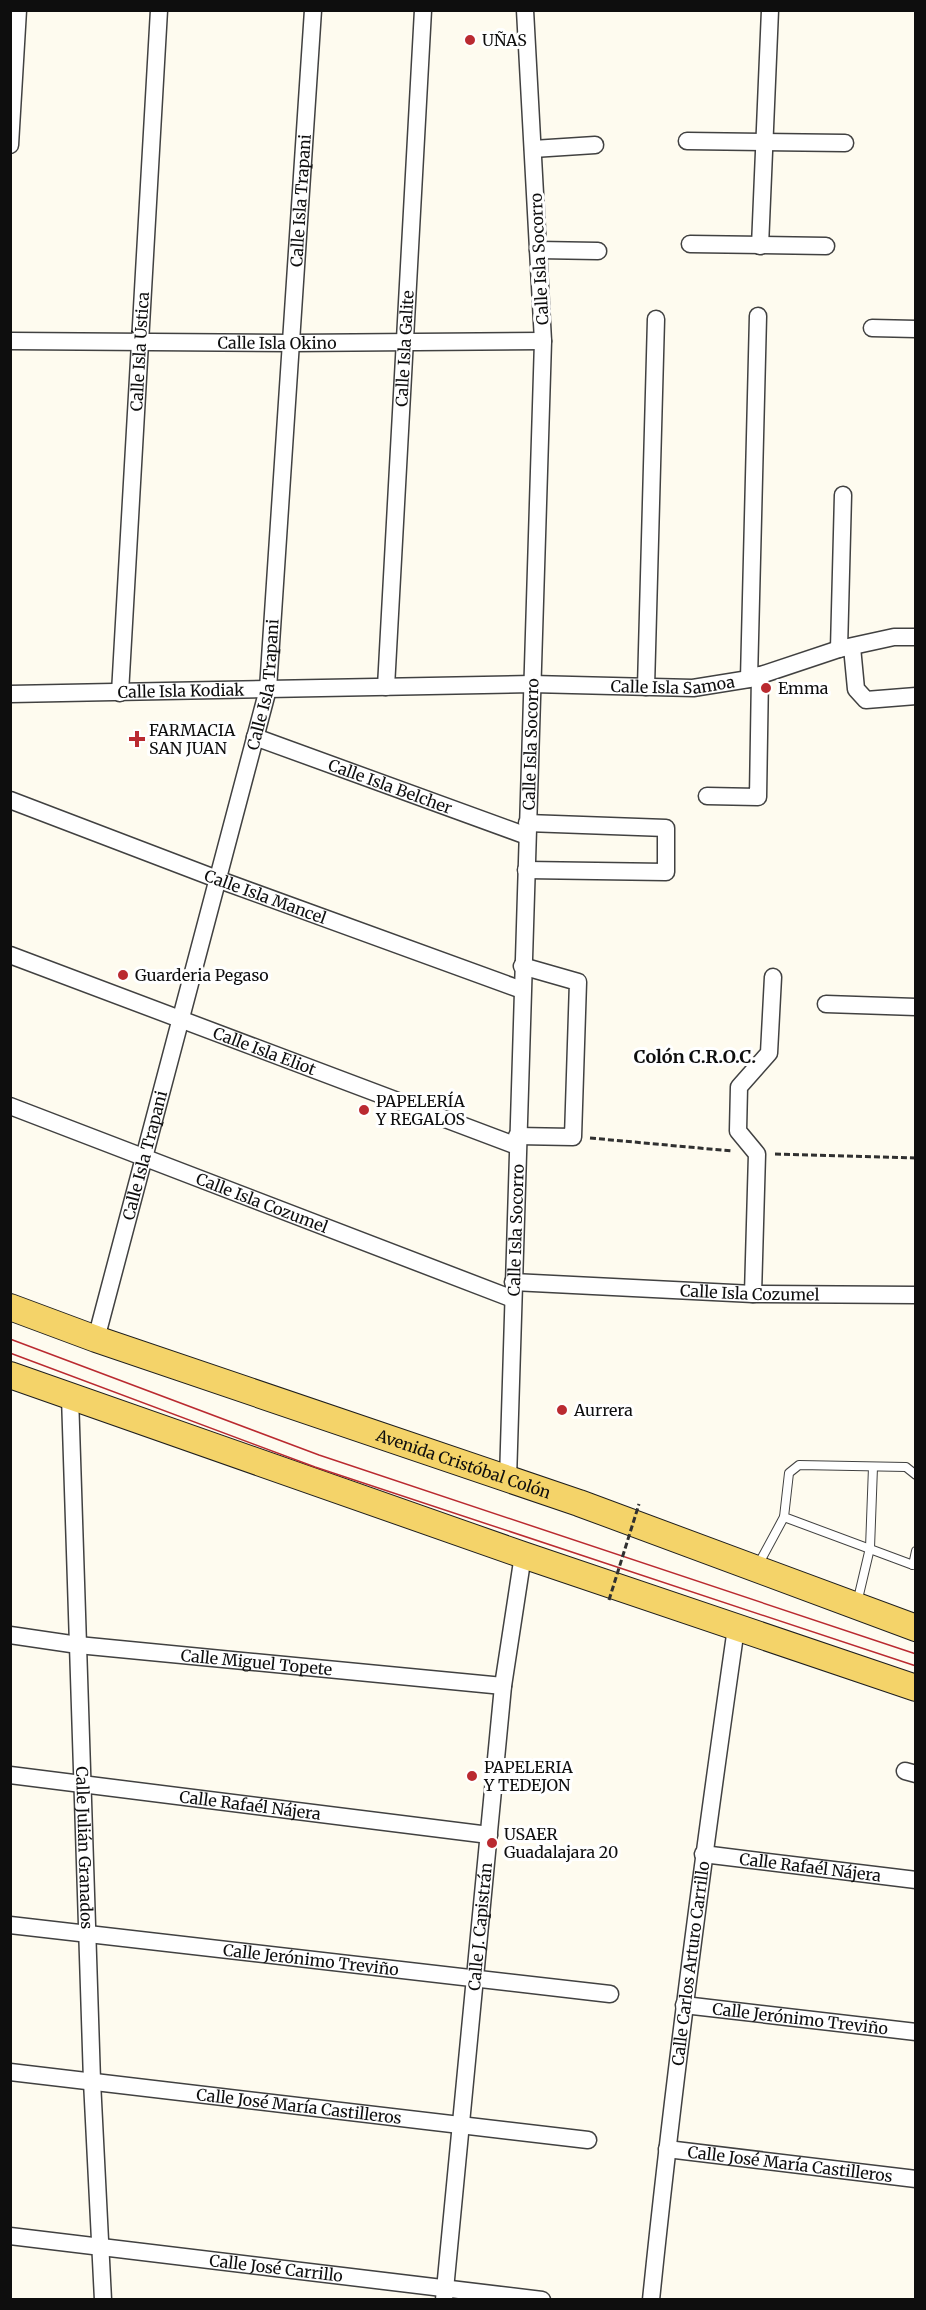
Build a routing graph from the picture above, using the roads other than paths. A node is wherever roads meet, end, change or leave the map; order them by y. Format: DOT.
graph roads {
  1 [pos="18,10"];
  2 [pos="159,10"];
  3 [pos="313,10"];
  4 [pos="423,10"];
  5 [pos="525,10"];
  6 [pos="770,10"];
  7 [pos="687,141"];
  8 [pos="763,142"];
  9 [pos="845,143"];
  10 [pos="10,145"];
  11 [pos="595,145"];
  12 [pos="533,149"];
  13 [pos="690,244"];
  14 [pos="760,246"];
  15 [pos="826,246"];
  16 [pos="538,250"];
  17 [pos="598,251"];
  18 [pos="759,316"];
  19 [pos="656,319"];
  20 [pos="872,328"];
  21 [pos="915,329"];
  22 [pos="10,341"];
  23 [pos="139,341"];
  24 [pos="543,341"];
  25 [pos="406,342"];
  26 [pos="291,343"];
  27 [pos="843,495"];
  28 [pos="915,637"];
  29 [pos="846,648"];
  30 [pos="754,677"];
  31 [pos="531,684"];
  32 [pos="386,687"];
  33 [pos="646,687"];
  34 [pos="268,689"];
  35 [pos="120,693"];
  36 [pos="10,694"];
  37 [pos="915,696"];
  38 [pos="255,737"];
  39 [pos="707,796"];
  40 [pos="10,800"];
  41 [pos="527,830"];
  42 [pos="526,870"];
  43 [pos="218,879"];
  44 [pos="10,955"];
  45 [pos="522,966"];
  46 [pos="773,977"];
  47 [pos="522,990"];
  48 [pos="826,1004"];
  49 [pos="915,1007"];
  50 [pos="180,1018"];
  51 [pos="10,1106"];
  52 [pos="517,1141"];
  53 [pos="144,1156"];
  54 [pos="513,1291"];
  55 [pos="753,1294"];
  56 [pos="915,1295"];
  57 [pos="10,1307"];
  58 [pos="96,1339"];
  59 [pos="10,1376"];
  60 [pos="70,1396"];
  61 [pos="873,1467"];
  62 [pos="915,1475"];
  63 [pos="508,1479"];
  64 [pos="784,1517"];
  65 [pos="870,1548"];
  66 [pos="915,1551"];
  67 [pos="523,1555"];
  68 [pos="914,1565"];
  69 [pos="756,1569"];
  70 [pos="857,1606"];
  71 [pos="736,1628"];
  72 [pos="915,1628"];
  73 [pos="10,1635"];
  74 [pos="78,1645"];
  75 [pos="503,1686"];
  76 [pos="915,1688"];
  77 [pos="10,1775"];
  78 [pos="82,1784"];
  79 [pos="489,1835"];
  80 [pos="704,1854"];
  81 [pos="915,1880"];
  82 [pos="10,1925"];
  83 [pos="88,1934"];
  84 [pos="475,1980"];
  85 [pos="610,1994"];
  86 [pos="684,2005"];
  87 [pos="915,2032"];
  88 [pos="10,2072"];
  89 [pos="92,2081"];
  90 [pos="462,2124"];
  91 [pos="588,2140"];
  92 [pos="667,2149"];
  93 [pos="915,2179"];
  94 [pos="10,2236"];
  95 [pos="101,2246"];
  96 [pos="445,2293"];
  97 [pos="103,2300"];
  98 [pos="542,2300"];
  99 [pos="651,2300"];
  1 -- 10 [label="street"];
  2 -- 23 [label="street, Calle Isla Ústica"];
  3 -- 26 [label="street, Calle Isla Trapani"];
  4 -- 25 [label="street, Calle Isla Galite"];
  5 -- 12 [label="street, Calle Isla Socorro"];
  6 -- 8 [label="street"];
  7 -- 8 [label="street"];
  8 -- 9 [label="street"];
  8 -- 14 [label="street"];
  11 -- 12 [label="street"];
  12 -- 16 [label="street, Calle Isla Socorro"];
  13 -- 14 [label="street"];
  14 -- 15 [label="street"];
  16 -- 17 [label="street"];
  16 -- 24 [label="street, Calle Isla Socorro"];
  18 -- 30 [label="street"];
  19 -- 33 [label="street"];
  20 -- 21 [label="street"];
  22 -- 23 [label="street, Calle Isla Okino"];
  23 -- 26 [label="street, Calle Isla Okino"];
  23 -- 35 [label="street, Calle Isla Ústica"];
  24 -- 25 [label="street, Calle Isla Okino"];
  24 -- 31 [label="street, Calle Isla Socorro"];
  25 -- 26 [label="street, Calle Isla Okino"];
  25 -- 32 [label="street, Calle Isla Galite"];
  26 -- 34 [label="street, Calle Isla Trapani"];
  27 -- 29 [label="street"];
  28 -- 29 [label="street, Calle Isla Samoa"];
  29 -- 30 [label="street, Calle Isla Samoa"];
  29 -- 37 [label="street"];
  30 -- 33 [label="street, Calle Isla Samoa"];
  30 -- 39 [label="street"];
  31 -- 32 [label="street, Calle Isla Kodiak"];
  31 -- 33 [label="street, Calle Isla Samoa"];
  31 -- 41 [label="street, Calle Isla Socorro"];
  32 -- 34 [label="street, Calle Isla Kodiak"];
  34 -- 35 [label="street, Calle Isla Kodiak"];
  34 -- 38 [label="street, Calle Isla Trapani"];
  35 -- 36 [label="street, Calle Isla Kodiak"];
  38 -- 41 [label="street, Calle Isla Belcher"];
  38 -- 43 [label="street, Calle Isla Trapani"];
  40 -- 43 [label="street, Calle Isla Mancel"];
  41 -- 42 [label="street, Calle Isla Socorro"];
  41 -- 42 [label="street, Calle Isla Belcher"];
  42 -- 45 [label="street, Calle Isla Socorro"];
  43 -- 47 [label="street, Calle Isla Mancel"];
  43 -- 50 [label="street, Calle Isla Trapani"];
  44 -- 50 [label="street, Calle Isla Eliot"];
  45 -- 47 [label="street, Calle Isla Socorro"];
  45 -- 52 [label="street, Calle Isla Eliot"];
  46 -- 55 [label="street"];
  47 -- 52 [label="street, Calle Isla Socorro"];
  48 -- 49 [label="street"];
  50 -- 52 [label="street, Calle Isla Eliot"];
  50 -- 53 [label="street, Calle Isla Trapani"];
  51 -- 53 [label="street, Calle Isla Cozumel"];
  52 -- 54 [label="street, Calle Isla Socorro"];
  53 -- 54 [label="street, Calle Isla Cozumel"];
  53 -- 58 [label="street, Calle Isla Trapani"];
  54 -- 55 [label="street, Calle Isla Cozumel"];
  54 -- 63 [label="street, Calle Isla Socorro"];
  55 -- 56 [label="street, Calle Isla Cozumel"];
  57 -- 58 [label="main road, Avenida Cristóbal Colón"];
  58 -- 63 [label="main road, Avenida Cristóbal Colón"];
  59 -- 60 [label="main road"];
  60 -- 67 [label="main road"];
  60 -- 74 [label="street, Calle Julián Granados"];
  61 -- 62 [label="lane"];
  61 -- 64 [label="lane"];
  61 -- 65 [label="lane"];
  63 -- 69 [label="main road, Avenida Cristóbal Colón"];
  64 -- 65 [label="lane"];
  64 -- 69 [label="lane"];
  65 -- 68 [label="lane"];
  65 -- 70 [label="lane"];
  66 -- 68 [label="lane"];
  67 -- 71 [label="main road"];
  67 -- 75 [label="street, Calle J. Capistrán"];
  69 -- 70 [label="main road, Avenida Cristóbal Colón"];
  70 -- 72 [label="main road, Avenida Cristóbal Colón"];
  71 -- 76 [label="main road"];
  71 -- 80 [label="street, Calle Carlos Arturo Carrillo"];
  73 -- 74 [label="street, Calle Miguel Topete"];
  74 -- 75 [label="street, Calle Miguel Topete"];
  74 -- 78 [label="street, Calle Julián Granados"];
  75 -- 79 [label="street, Calle J. Capistrán"];
  77 -- 78 [label="street, Calle Rafaél Nájera"];
  78 -- 79 [label="street, Calle Rafaél Nájera"];
  78 -- 83 [label="street, Calle Julián Granados"];
  79 -- 84 [label="street, Calle J. Capistrán"];
  80 -- 81 [label="street, Calle Rafaél Nájera"];
  80 -- 86 [label="street, Calle Carlos Arturo Carrillo"];
  82 -- 83 [label="street, Calle Jerónimo Treviño"];
  83 -- 84 [label="street, Calle Jerónimo Treviño"];
  83 -- 89 [label="street, Calle Julián Granados"];
  84 -- 85 [label="street, Calle Jerónimo Treviño"];
  84 -- 90 [label="street, Calle J. Capistrán"];
  86 -- 87 [label="street, Calle Jerónimo Treviño"];
  86 -- 92 [label="street, Calle Carlos Arturo Carrillo"];
  88 -- 89 [label="street, Calle José María Castilleros"];
  89 -- 90 [label="street, Calle José María Castilleros"];
  89 -- 95 [label="street, Calle Julián Granados"];
  90 -- 91 [label="street, Calle José María Castilleros"];
  90 -- 96 [label="street, Calle J. Capistrán"];
  92 -- 93 [label="street, Calle José María Castilleros"];
  92 -- 99 [label="street, Calle Carlos Arturo Carrillo"];
  94 -- 95 [label="street, Calle José Carrillo"];
  95 -- 96 [label="street, Calle José Carrillo"];
  95 -- 97 [label="street, Calle Julián Granados"];
  96 -- 98 [label="street, Calle José Carrillo"];
}
